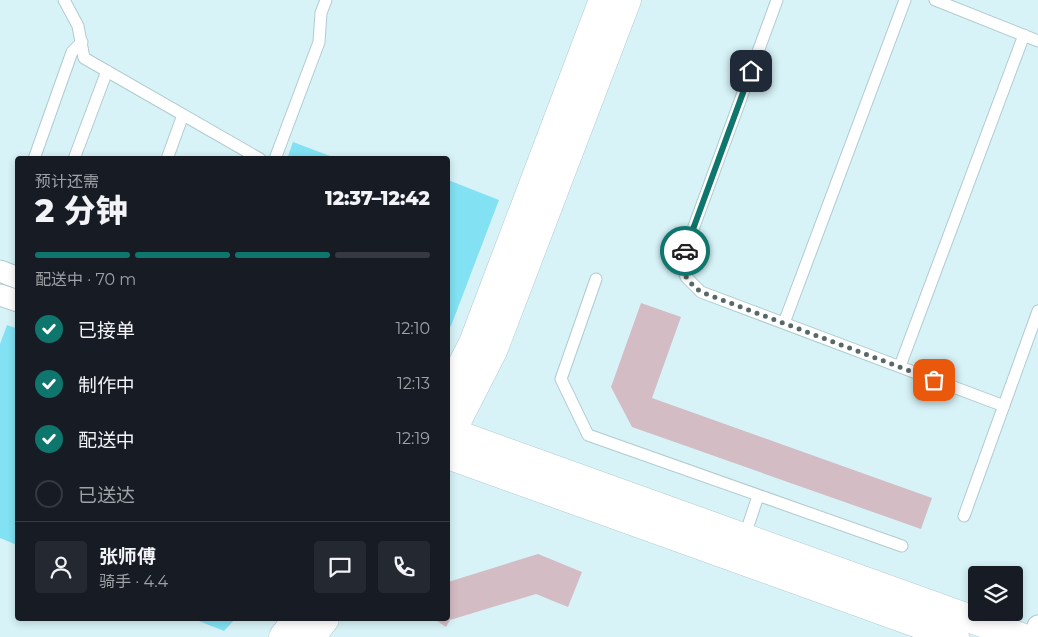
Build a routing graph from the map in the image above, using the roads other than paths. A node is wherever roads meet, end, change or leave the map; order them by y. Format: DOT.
graph roads {
  1 [pos="64,0"];
  2 [pos="326,0"];
  3 [pos="603,0"];
  4 [pos="627,0"];
  5 [pos="777,0"];
  6 [pos="905,0"];
  7 [pos="935,0"];
  8 [pos="1024,35"];
  9 [pos="1038,41"];
  10 [pos="82,42"];
  11 [pos="107,71"];
  12 [pos="183,115"];
  13 [pos="35,156"];
  14 [pos="75,156"];
  15 [pos="168,156"];
  16 [pos="255,156"];
  17 [pos="276,156"];
  18 [pos="0,271"];
  19 [pos="15,277"];
  20 [pos="596,279"];
  21 [pos="0,295"];
  22 [pos="15,300"];
  23 [pos="1038,311"];
  24 [pos="784,323"];
  25 [pos="900,366"];
  26 [pos="450,388"];
  27 [pos="1004,406"];
  28 [pos="450,436"];
  29 [pos="450,441"];
  30 [pos="450,441"];
  31 [pos="758,496"];
  32 [pos="964,516"];
  33 [pos="744,538"];
  34 [pos="902,546"];
  35 [pos="295,621"];
  36 [pos="323,621"];
  37 [pos="1038,626"];
  38 [pos="283,637"];
  39 [pos="311,637"];
  40 [pos="955,637"];
  41 [pos="1021,637"];
  42 [pos="1034,637"];
  1 -- 10 [label="lane"];
  2 -- 17 [label="lane"];
  3 -- 26 [label="street"];
  4 -- 28 [label="street"];
  5 -- 24 [label="lane"];
  6 -- 24 [label="lane"];
  7 -- 8 [label="lane"];
  8 -- 9 [label="lane"];
  8 -- 25 [label="lane"];
  10 -- 11 [label="lane"];
  10 -- 13 [label="lane"];
  11 -- 12 [label="lane"];
  11 -- 14 [label="lane"];
  12 -- 15 [label="lane"];
  12 -- 16 [label="lane"];
  18 -- 19 [label="street"];
  20 -- 31 [label="lane"];
  21 -- 22 [label="street"];
  23 -- 27 [label="lane"];
  24 -- 25 [label="lane"];
  25 -- 27 [label="lane"];
  27 -- 32 [label="lane"];
  29 -- 33 [label="street"];
  30 -- 40 [label="street"];
  31 -- 33 [label="lane"];
  31 -- 34 [label="lane"];
  33 -- 41 [label="street"];
  35 -- 38 [label="street"];
  36 -- 39 [label="street"];
  37 -- 42 [label="street"];
}
